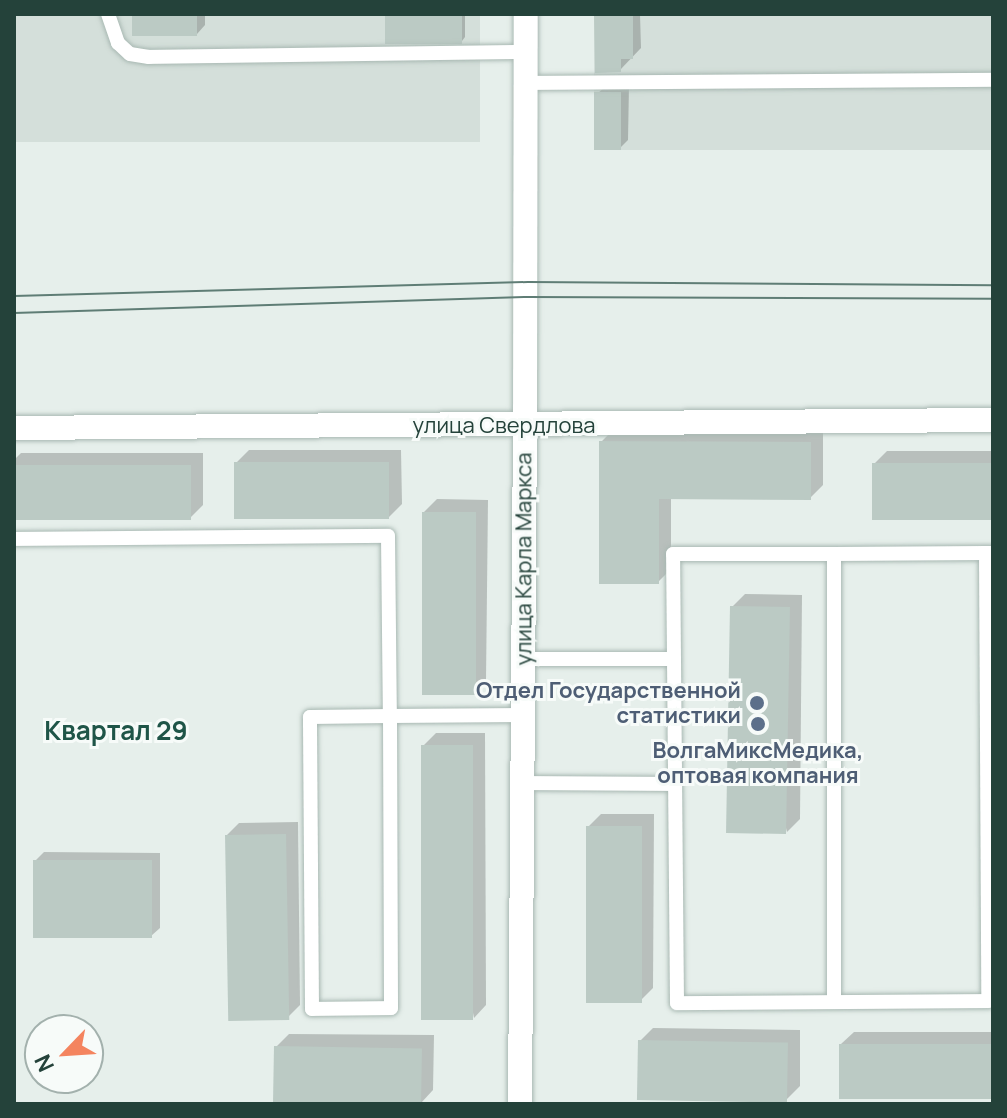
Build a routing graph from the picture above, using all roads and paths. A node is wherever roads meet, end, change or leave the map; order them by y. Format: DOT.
graph roads {
  1 [pos="108,14"];
  2 [pos="526,14"];
  3 [pos="526,52"];
  4 [pos="993,80"];
  5 [pos="526,83"];
  6 [pos="993,420"];
  7 [pos="525,426"];
  8 [pos="14,428"];
  9 [pos="14,539"];
  10 [pos="989,553"];
  11 [pos="834,554"];
  12 [pos="523,659"];
  13 [pos="674,659"];
  14 [pos="524,715"];
  15 [pos="390,716"];
  16 [pos="524,783"];
  17 [pos="675,784"];
  18 [pos="834,1002"];
  19 [pos="520,1104"];
  1 -- 3 [label="lane"];
  2 -- 3 [label="street, улица Карла Маркса"];
  3 -- 5 [label="street, улица Карла Маркса"];
  4 -- 5 [label="lane"];
  5 -- 7 [label="street, улица Карла Маркса"];
  6 -- 7 [label="street, улица Свердлова"];
  7 -- 8 [label="street, улица Свердлова"];
  7 -- 12 [label="street, улица Карла Маркса"];
  9 -- 15 [label="lane"];
  10 -- 11 [label="lane"];
  10 -- 18 [label="lane"];
  11 -- 13 [label="lane"];
  11 -- 18 [label="lane"];
  12 -- 13 [label="lane"];
  12 -- 14 [label="street, улица Карла Маркса"];
  13 -- 17 [label="lane"];
  14 -- 15 [label="lane"];
  14 -- 16 [label="street, улица Карла Маркса"];
  15 -- 15 [label="lane"];
  16 -- 17 [label="lane"];
  16 -- 19 [label="street, улица Карла Маркса"];
  17 -- 18 [label="lane"];
}
